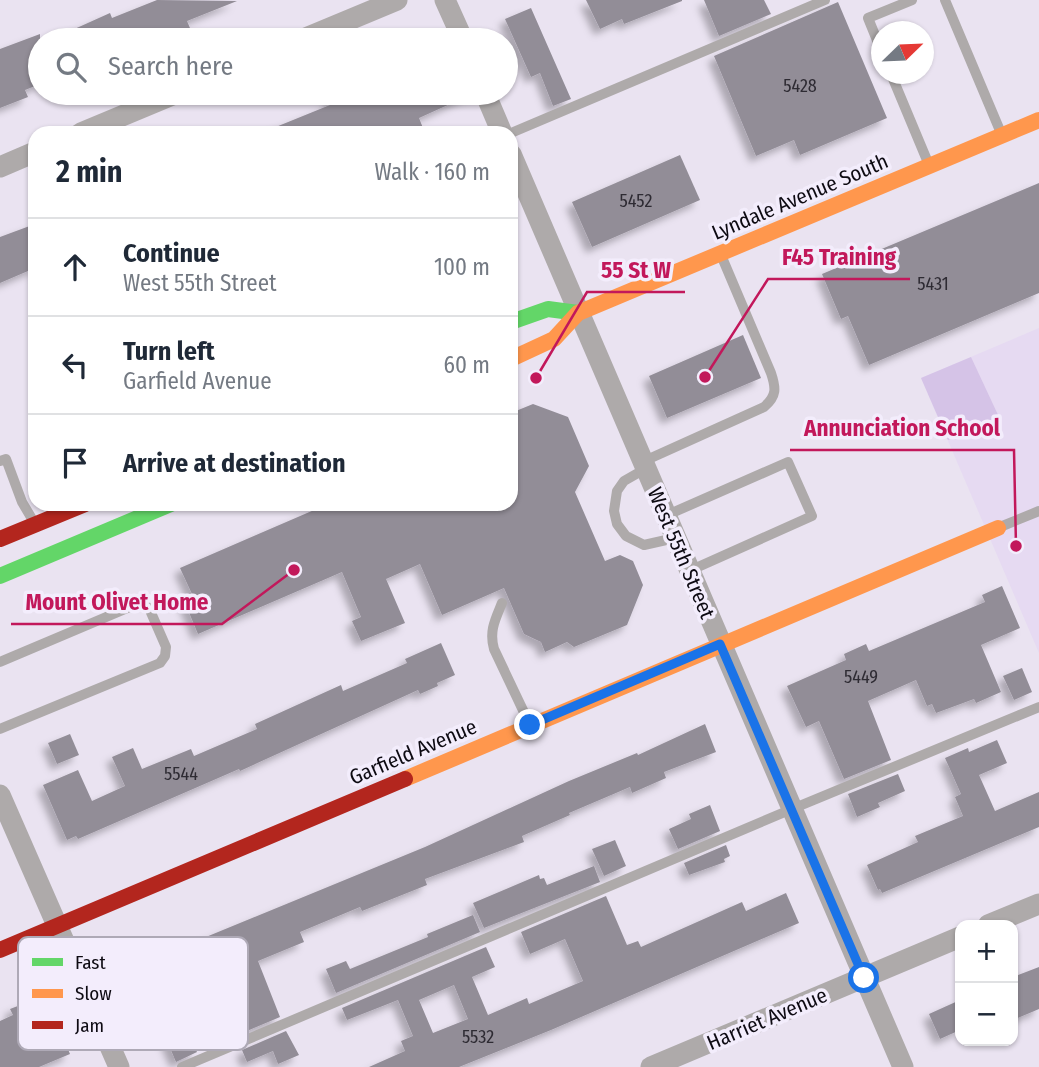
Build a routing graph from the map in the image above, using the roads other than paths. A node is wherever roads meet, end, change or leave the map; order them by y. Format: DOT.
graph roads {
  1 [pos="397,0"];
  2 [pos="445,0"];
  3 [pos="825,0"];
  4 [pos="912,0"];
  5 [pos="945,0"];
  6 [pos="871,25"];
  7 [pos="330,28"];
  8 [pos="458,28"];
  9 [pos="895,84"];
  10 [pos="148,105"];
  11 [pos="490,105"];
  12 [pos="1039,120"];
  13 [pos="98,126"];
  14 [pos="499,126"];
  15 [pos="518,130"];
  16 [pos="1002,135"];
  17 [pos="28,155"];
  18 [pos="930,165"];
  19 [pos="0,167"];
  20 [pos="518,171"];
  21 [pos="720,253"];
  22 [pos="578,313"];
  23 [pos="518,320"];
  24 [pos="518,356"];
  25 [pos="0,461"];
  26 [pos="643,465"];
  27 [pos="68,511"];
  28 [pos="154,511"];
  29 [pos="1039,511"];
  30 [pos="665,516"];
  31 [pos="35,524"];
  32 [pos="998,528"];
  33 [pos="675,538"];
  34 [pos="0,539"];
  35 [pos="688,571"];
  36 [pos="0,576"];
  37 [pos="502,603"];
  38 [pos="720,644"];
  39 [pos="0,662"];
  40 [pos="1039,708"];
  41 [pos="530,725"];
  42 [pos="0,729"];
  43 [pos="0,795"];
  44 [pos="792,809"];
  45 [pos="1039,904"];
  46 [pos="1000,920"];
  47 [pos="56,925"];
  48 [pos="29,937"];
  49 [pos="61,937"];
  50 [pos="955,939"];
  51 [pos="18,942"];
  52 [pos="0,950"];
  53 [pos="864,978"];
  54 [pos="248,1039"];
  55 [pos="111,1050"];
  56 [pos="222,1050"];
  57 [pos="119,1067"];
  58 [pos="182,1067"];
  59 [pos="652,1067"];
  60 [pos="903,1067"];
  1 -- 7 [label="street"];
  2 -- 8 [label="street"];
  3 -- 15 [label="lane"];
  4 -- 6 [label="lane"];
  5 -- 16 [label="lane"];
  9 -- 18 [label="lane"];
  10 -- 13 [label="street"];
  11 -- 14 [label="street"];
  12 -- 16 [label="street, Lyndale Avenue South"];
  16 -- 18 [label="street, Lyndale Avenue South"];
  17 -- 19 [label="street"];
  18 -- 21 [label="street, Lyndale Avenue South"];
  20 -- 22 [label="street, West 55th Street"];
  21 -- 22 [label="street, Lyndale Avenue South"];
  21 -- 26 [label="lane"];
  22 -- 23 [label="street, Lyndale Avenue South"];
  22 -- 24 [label="street, Lyndale Avenue South"];
  22 -- 26 [label="street, West 55th Street"];
  25 -- 31 [label="lane"];
  26 -- 30 [label="street, West 55th Street"];
  26 -- 33 [label="lane"];
  27 -- 31 [label="street"];
  28 -- 36 [label="street"];
  29 -- 32 [label="lane"];
  30 -- 33 [label="street, West 55th Street"];
  30 -- 35 [label="lane"];
  31 -- 34 [label="street"];
  32 -- 38 [label="street, Garfield Avenue"];
  33 -- 35 [label="street, West 55th Street"];
  35 -- 38 [label="street, West 55th Street"];
  37 -- 41 [label="lane"];
  38 -- 41 [label="street, Garfield Avenue"];
  38 -- 44 [label="street, West 55th Street"];
  39 -- 42 [label="lane"];
  40 -- 44 [label="lane"];
  41 -- 47 [label="street, Garfield Avenue"];
  43 -- 47 [label="street"];
  44 -- 53 [label="street, West 55th Street"];
  44 -- 54 [label="lane"];
  45 -- 46 [label="street"];
  47 -- 48 [label="street, Garfield Avenue"];
  47 -- 49 [label="street"];
  50 -- 53 [label="street, Harriet Avenue"];
  51 -- 52 [label="street, Garfield Avenue"];
  53 -- 59 [label="street, Harriet Avenue"];
  53 -- 60 [label="street, West 55th Street"];
  55 -- 57 [label="street"];
  56 -- 58 [label="lane"];
}
